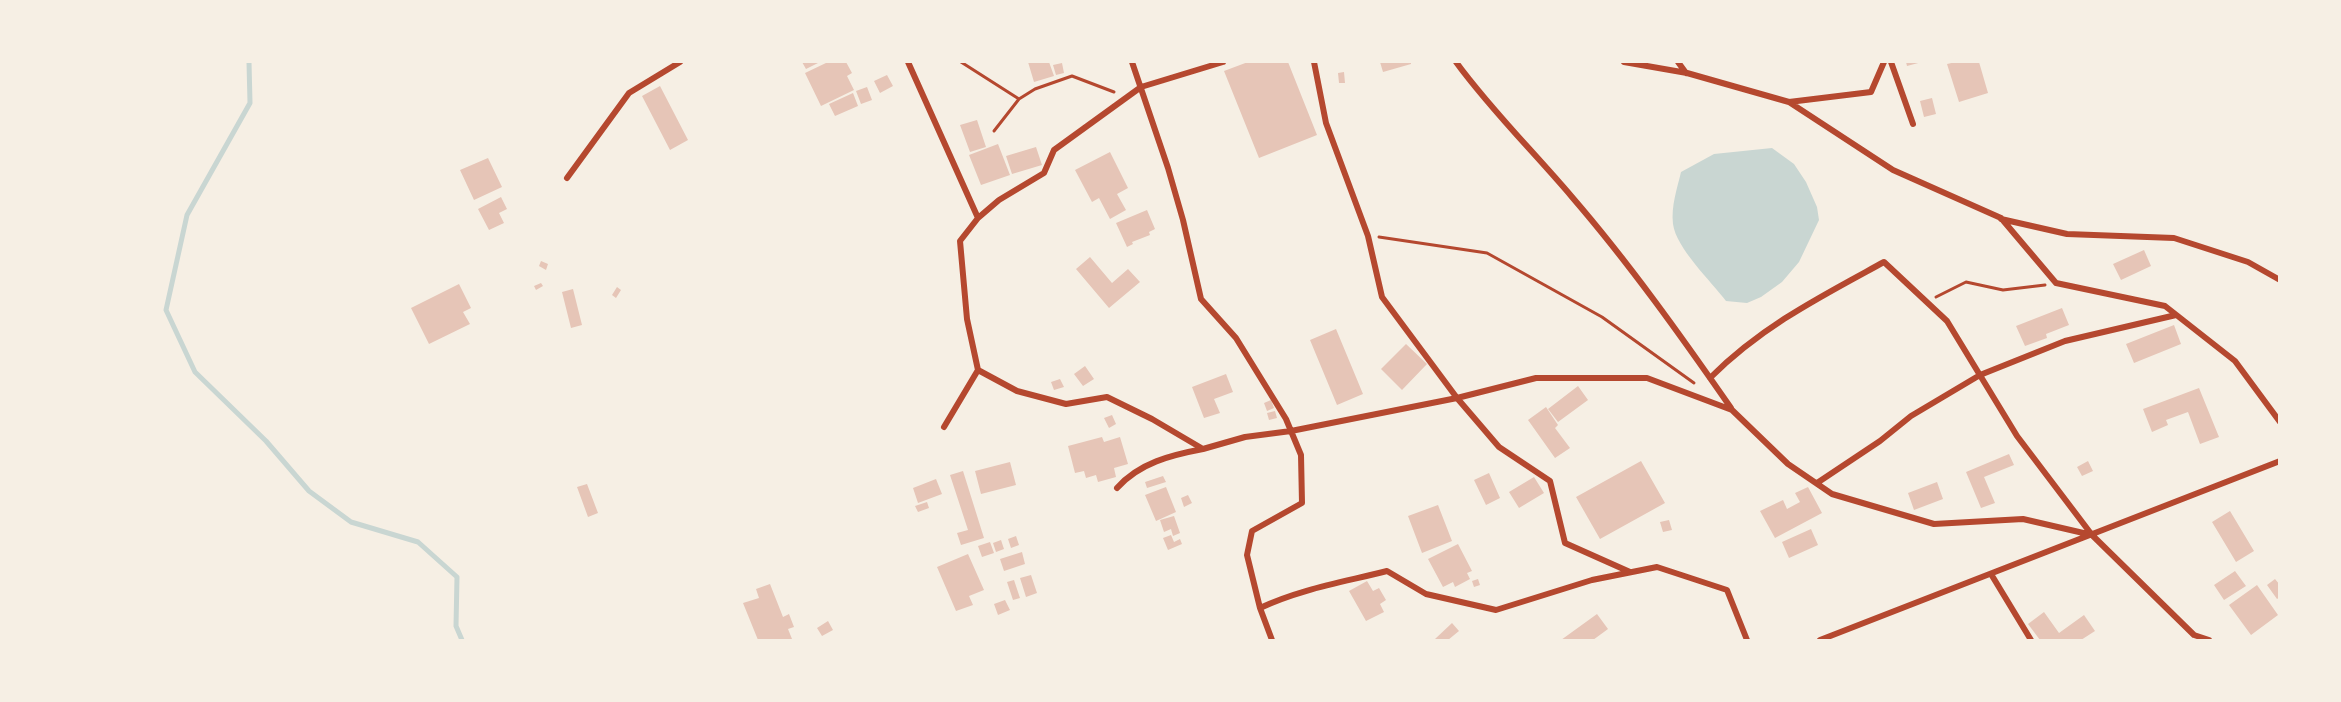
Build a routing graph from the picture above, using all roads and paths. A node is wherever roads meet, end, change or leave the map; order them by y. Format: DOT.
graph roads {
  1 [pos="680,62"];
  2 [pos="908,62"];
  3 [pos="961,62"];
  4 [pos="1132,62"];
  5 [pos="1223,62"];
  6 [pos="1314,62"];
  7 [pos="1456,62"];
  8 [pos="1624,62"];
  9 [pos="1678,62"];
  10 [pos="1884,62"];
  11 [pos="1891,62"];
  12 [pos="1687,73"];
  13 [pos="1141,87"];
  14 [pos="1127,98"];
  15 [pos="1019,99"];
  16 [pos="1789,102"];
  17 [pos="1913,124"];
  18 [pos="994,131"];
  19 [pos="567,178"];
  20 [pos="978,218"];
  21 [pos="2001,219"];
  22 [pos="1368,236"];
  23 [pos="2280,280"];
  24 [pos="2056,283"];
  25 [pos="1923,298"];
  26 [pos="2176,315"];
  27 [pos="978,370"];
  28 [pos="1980,375"];
  29 [pos="1710,378"];
  30 [pos="1695,383"];
  31 [pos="1457,398"];
  32 [pos="1732,410"];
  33 [pos="2280,422"];
  34 [pos="944,427"];
  35 [pos="1291,431"];
  36 [pos="1203,448"];
  37 [pos="2280,461"];
  38 [pos="1817,483"];
  39 [pos="1117,488"];
  40 [pos="2092,535"];
  41 [pos="1630,573"];
  42 [pos="1991,574"];
  43 [pos="1260,608"];
  44 [pos="1272,640"];
  45 [pos="1747,640"];
  46 [pos="1820,640"];
  47 [pos="2031,640"];
  48 [pos="2209,640"];
  1 -- 19 [label="street"];
  2 -- 20 [label="street"];
  3 -- 15 [label="path"];
  4 -- 13 [label="street"];
  5 -- 13 [label="street"];
  6 -- 22 [label="street"];
  7 -- 29 [label="street"];
  8 -- 12 [label="street"];
  9 -- 12 [label="street"];
  10 -- 16 [label="street"];
  11 -- 17 [label="street"];
  12 -- 16 [label="street"];
  13 -- 14 [label="street"];
  13 -- 35 [label="street"];
  14 -- 15 [label="path"];
  14 -- 20 [label="street"];
  15 -- 18 [label="path"];
  16 -- 21 [label="street"];
  20 -- 27 [label="street"];
  21 -- 23 [label="street"];
  21 -- 24 [label="street"];
  22 -- 30 [label="path"];
  22 -- 31 [label="street"];
  24 -- 25 [label="path"];
  24 -- 26 [label="street"];
  25 -- 28 [label="street"];
  25 -- 29 [label="street"];
  26 -- 28 [label="street"];
  26 -- 33 [label="street"];
  27 -- 34 [label="street"];
  27 -- 36 [label="street"];
  28 -- 38 [label="street"];
  28 -- 40 [label="street"];
  29 -- 32 [label="street"];
  31 -- 32 [label="street"];
  31 -- 35 [label="street"];
  31 -- 41 [label="street"];
  32 -- 38 [label="street"];
  35 -- 36 [label="street"];
  35 -- 43 [label="street"];
  36 -- 39 [label="street"];
  37 -- 40 [label="street"];
  38 -- 40 [label="street"];
  40 -- 42 [label="street"];
  40 -- 48 [label="street"];
  41 -- 43 [label="street"];
  41 -- 45 [label="street"];
  42 -- 46 [label="street"];
  42 -- 47 [label="street"];
  43 -- 44 [label="street"];
}
